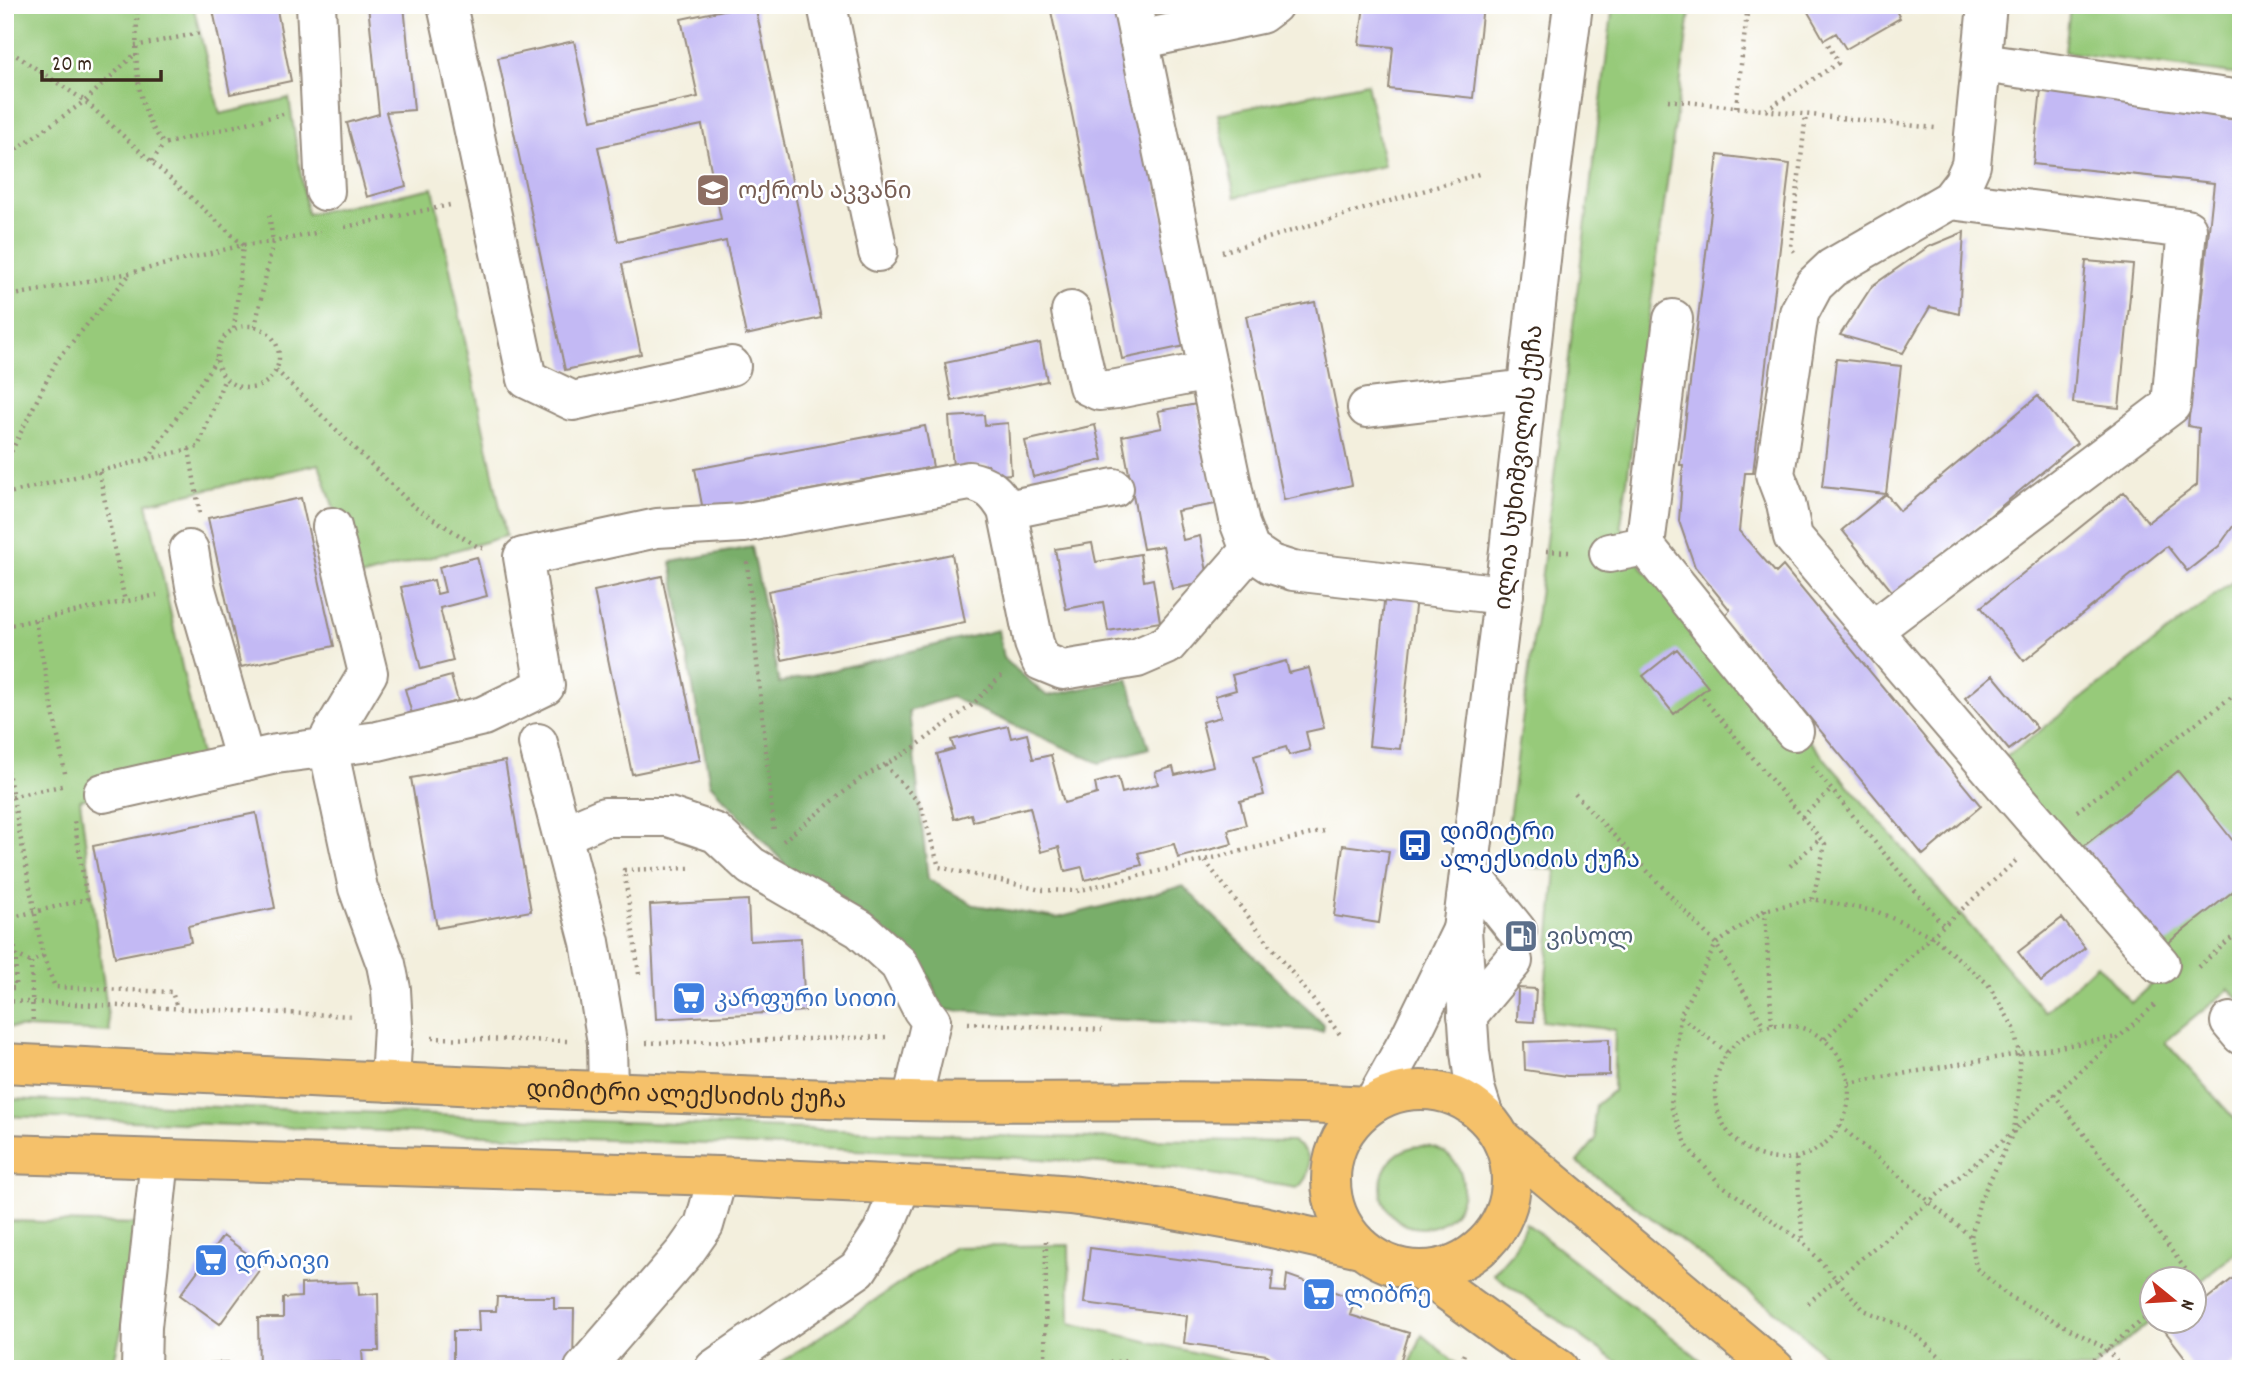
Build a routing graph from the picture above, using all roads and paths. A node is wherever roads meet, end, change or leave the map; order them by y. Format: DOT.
graph roads {
  1 [pos="138,5"];
  2 [pos="316,5"];
  3 [pos="447,5"];
  4 [pos="827,5"];
  5 [pos="1273,5"];
  6 [pos="1573,5"];
  7 [pos="1748,5"];
  8 [pos="1987,5"];
  9 [pos="1135,23"];
  10 [pos="200,33"];
  11 [pos="1828,44"];
  12 [pos="135,47"];
  13 [pos="5,48"];
  14 [pos="135,54"];
  15 [pos="1982,63"];
  16 [pos="1668,100"];
  17 [pos="2241,100"];
  18 [pos="85,101"];
  19 [pos="321,104"];
  20 [pos="1736,107"];
  21 [pos="1766,110"];
  22 [pos="1806,114"];
  23 [pos="1975,132"];
  24 [pos="164,144"];
  25 [pos="5,158"];
  26 [pos="152,161"];
  27 [pos="1482,173"];
  28 [pos="325,191"];
  29 [pos="488,197"];
  30 [pos="1950,200"];
  31 [pos="269,214"];
  32 [pos="340,228"];
  33 [pos="327,231"];
  34 [pos="273,242"];
  35 [pos="243,245"];
  36 [pos="878,252"];
  37 [pos="1185,263"];
  38 [pos="130,273"];
  39 [pos="5,276"];
  40 [pos="1814,285"];
  41 [pos="7,297"];
  42 [pos="5,307"];
  43 [pos="1071,311"];
  44 [pos="1673,319"];
  45 [pos="255,327"];
  46 [pos="234,329"];
  47 [pos="217,359"];
  48 [pos="731,366"];
  49 [pos="275,370"];
  50 [pos="1208,371"];
  51 [pos="225,378"];
  52 [pos="1527,389"];
  53 [pos="1367,408"];
  54 [pos="189,449"];
  55 [pos="148,459"];
  56 [pos="5,464"];
  57 [pos="99,472"];
  58 [pos="1115,488"];
  59 [pos="5,494"];
  60 [pos="1007,510"];
  61 [pos="743,523"];
  62 [pos="332,527"];
  63 [pos="1645,546"];
  64 [pos="1250,550"];
  65 [pos="1609,553"];
  66 [pos="523,557"];
  67 [pos="192,568"];
  68 [pos="1504,595"];
  69 [pos="125,602"];
  70 [pos="35,620"];
  71 [pos="5,626"];
  72 [pos="1873,630"];
  73 [pos="1034,643"];
  74 [pos="2241,691"];
  75 [pos="1703,698"];
  76 [pos="1794,731"];
  77 [pos="538,743"];
  78 [pos="328,747"];
  79 [pos="5,756"];
  80 [pos="245,761"];
  81 [pos="885,765"];
  82 [pos="1831,790"];
  83 [pos="1575,794"];
  84 [pos="13,796"];
  85 [pos="78,796"];
  86 [pos="5,798"];
  87 [pos="1802,817"];
  88 [pos="1328,830"];
  89 [pos="2047,833"];
  90 [pos="562,835"];
  91 [pos="1820,839"];
  92 [pos="764,856"];
  93 [pos="1204,861"];
  94 [pos="1790,866"];
  95 [pos="1469,871"];
  96 [pos="5,892"];
  97 [pos="1813,899"];
  98 [pos="1765,910"];
  99 [pos="34,912"];
  100 [pos="7,918"];
  101 [pos="1944,926"];
  102 [pos="1462,930"];
  103 [pos="2241,930"];
  104 [pos="1932,936"];
  105 [pos="1716,944"];
  106 [pos="16,955"];
  107 [pos="43,956"];
  108 [pos="31,962"];
  109 [pos="2170,974"];
  110 [pos="639,977"];
  111 [pos="5,988"];
  112 [pos="5,1001"];
  113 [pos="34,1002"];
  114 [pos="177,1008"];
  115 [pos="1467,1016"];
  116 [pos="1680,1016"];
  117 [pos="931,1021"];
  118 [pos="1772,1025"];
  119 [pos="393,1026"];
  120 [pos="1764,1026"];
  121 [pos="647,1030"];
  122 [pos="1102,1030"];
  123 [pos="1342,1037"];
  124 [pos="2119,1037"];
  125 [pos="1825,1039"];
  126 [pos="607,1042"];
  127 [pos="649,1043"];
  128 [pos="1727,1052"];
  129 [pos="2019,1054"];
  130 [pos="18,1064"];
  131 [pos="390,1082"];
  132 [pos="1849,1083"];
  133 [pos="608,1092"];
  134 [pos="2054,1094"];
  135 [pos="912,1101"];
  136 [pos="1372,1104"];
  137 [pos="1493,1126"];
  138 [pos="1840,1126"];
  139 [pos="2014,1132"];
  140 [pos="5,1154"];
  141 [pos="160,1159"];
  142 [pos="1796,1159"];
  143 [pos="718,1176"];
  144 [pos="902,1184"];
  145 [pos="1928,1202"];
  146 [pos="1046,1237"];
  147 [pos="1971,1237"];
  148 [pos="1803,1242"];
  149 [pos="1360,1248"];
  150 [pos="2183,1266"];
  151 [pos="1420,1271"];
  152 [pos="1836,1280"];
  153 [pos="1808,1303"];
  154 [pos="2138,1322"];
  155 [pos="2107,1349"];
  156 [pos="1464,1354"];
  157 [pos="1128,1361"];
  158 [pos="141,1369"];
  159 [pos="584,1369"];
  160 [pos="714,1369"];
  161 [pos="1043,1369"];
  162 [pos="1458,1369"];
  163 [pos="1559,1369"];
  164 [pos="1775,1369"];
  165 [pos="1954,1369"];
  166 [pos="2083,1369"];
  167 [pos="2122,1369"];
  1 -- 12 [label="path"];
  2 -- 19 [label="street"];
  3 -- 29 [label="street"];
  4 -- 36 [label="street"];
  5 -- 9 [label="street"];
  6 -- 52 [label="street, ილია სუხიშვილის ქუჩა"];
  7 -- 20 [label="path"];
  8 -- 15 [label="street"];
  9 -- 37 [label="street"];
  10 -- 12 [label="path"];
  11 -- 21 [label="path"];
  12 -- 14 [label="path"];
  13 -- 18 [label="path"];
  14 -- 18 [label="path"];
  14 -- 24 [label="path"];
  15 -- 17 [label="street"];
  15 -- 23 [label="street"];
  16 -- 20 [label="path"];
  18 -- 25 [label="path"];
  18 -- 26 [label="path"];
  19 -- 24 [label="path"];
  19 -- 28 [label="street"];
  20 -- 21 [label="path"];
  21 -- 22 [label="path"];
  22 -- 23 [label="path"];
  22 -- 40 [label="path"];
  23 -- 30 [label="street"];
  24 -- 26 [label="path"];
  26 -- 35 [label="path"];
  27 -- 37 [label="path"];
  29 -- 32 [label="path"];
  29 -- 48 [label="street"];
  30 -- 40 [label="street"];
  30 -- 72 [label="street"];
  31 -- 34 [label="path"];
  33 -- 34 [label="path"];
  34 -- 35 [label="path"];
  34 -- 45 [label="path"];
  35 -- 38 [label="path"];
  35 -- 46 [label="path"];
  37 -- 50 [label="street"];
  38 -- 41 [label="path"];
  38 -- 56 [label="path"];
  39 -- 41 [label="path"];
  40 -- 72 [label="street"];
  41 -- 42 [label="path"];
  43 -- 50 [label="street"];
  44 -- 63 [label="street"];
  45 -- 46 [label="path"];
  45 -- 49 [label="path"];
  46 -- 47 [label="path"];
  47 -- 51 [label="path"];
  47 -- 55 [label="path"];
  49 -- 51 [label="path"];
  49 -- 66 [label="path"];
  50 -- 64 [label="street"];
  51 -- 54 [label="path"];
  52 -- 53 [label="street"];
  52 -- 68 [label="street, ილია სუხიშვილის ქუჩა"];
  54 -- 55 [label="path"];
  54 -- 67 [label="path"];
  55 -- 57 [label="path"];
  57 -- 59 [label="path"];
  57 -- 69 [label="path"];
  58 -- 60 [label="street"];
  60 -- 61 [label="street"];
  60 -- 73 [label="street"];
  61 -- 66 [label="street"];
  61 -- 92 [label="path"];
  62 -- 78 [label="street"];
  63 -- 65 [label="street"];
  63 -- 76 [label="street"];
  64 -- 68 [label="street"];
  64 -- 73 [label="street"];
  66 -- 78 [label="street"];
  67 -- 69 [label="path"];
  67 -- 80 [label="street"];
  68 -- 95 [label="street, ილია სუხიშვილის ქუჩა"];
  69 -- 70 [label="path"];
  70 -- 71 [label="path"];
  70 -- 85 [label="path"];
  72 -- 89 [label="street"];
  73 -- 81 [label="path"];
  74 -- 89 [label="path"];
  75 -- 87 [label="path"];
  76 -- 82 [label="path"];
  77 -- 90 [label="street"];
  78 -- 80 [label="street"];
  78 -- 119 [label="street"];
  79 -- 84 [label="path"];
  80 -- 85 [label="street"];
  81 -- 92 [label="path"];
  81 -- 93 [label="path"];
  82 -- 87 [label="path"];
  82 -- 101 [label="path"];
  83 -- 105 [label="path"];
  84 -- 85 [label="path"];
  84 -- 86 [label="path"];
  84 -- 99 [label="path"];
  85 -- 99 [label="path"];
  87 -- 91 [label="path"];
  88 -- 93 [label="path"];
  89 -- 101 [label="path"];
  89 -- 109 [label="street"];
  90 -- 92 [label="street"];
  90 -- 126 [label="street"];
  91 -- 94 [label="path"];
  91 -- 97 [label="path"];
  92 -- 110 [label="path"];
  92 -- 117 [label="street"];
  93 -- 123 [label="path"];
  95 -- 102 [label="street, ილია სუხიშვილის ქუჩა"];
  95 -- 115 [label="street"];
  96 -- 100 [label="path"];
  97 -- 98 [label="path"];
  97 -- 104 [label="path"];
  98 -- 105 [label="path"];
  98 -- 118 [label="path"];
  99 -- 100 [label="path"];
  99 -- 107 [label="path"];
  100 -- 106 [label="path"];
  101 -- 104 [label="path"];
  102 -- 115 [label="street, ილია სუხიშვილის ქუჩა"];
  102 -- 136 [label="street, ილია სუხიშვილის ქუჩა"];
  103 -- 109 [label="path"];
  104 -- 125 [label="path"];
  104 -- 129 [label="path"];
  105 -- 116 [label="path"];
  105 -- 120 [label="path"];
  106 -- 108 [label="path"];
  106 -- 111 [label="path"];
  107 -- 108 [label="path"];
  107 -- 114 [label="path"];
  108 -- 113 [label="path"];
  109 -- 124 [label="path"];
  112 -- 113 [label="path"];
  113 -- 114 [label="path"];
  113 -- 130 [label="path"];
  114 -- 119 [label="path"];
  115 -- 137 [label="street, ილია სუხიშვილის ქუჩა"];
  116 -- 128 [label="path"];
  116 -- 148 [label="path"];
  117 -- 122 [label="path"];
  117 -- 127 [label="path"];
  117 -- 135 [label="street"];
  118 -- 120 [label="path"];
  118 -- 125 [label="path"];
  119 -- 126 [label="path"];
  119 -- 131 [label="street"];
  120 -- 128 [label="path"];
  121 -- 127 [label="path"];
  124 -- 129 [label="path"];
  124 -- 134 [label="path"];
  125 -- 132 [label="path"];
  126 -- 127 [label="path"];
  126 -- 133 [label="street"];
  128 -- 142 [label="path"];
  129 -- 132 [label="path"];
  129 -- 139 [label="path"];
  130 -- 131 [label="main road, დიმიტრი ალექსიძის ქუჩა"];
  131 -- 133 [label="main road, დიმიტრი ალექსიძის ქუჩა"];
  132 -- 138 [label="path"];
  133 -- 135 [label="main road, დიმიტრი ალექსიძის ქუჩა"];
  134 -- 139 [label="path"];
  134 -- 150 [label="path"];
  135 -- 136 [label="main road, დიმიტრი ალექსიძის ქუჩა"];
  136 -- 137 [label="main road"];
  136 -- 149 [label="main road"];
  137 -- 151 [label="main road"];
  137 -- 164 [label="main road"];
  138 -- 142 [label="path"];
  138 -- 145 [label="path"];
  139 -- 145 [label="path"];
  139 -- 147 [label="path"];
  140 -- 141 [label="main road"];
  141 -- 143 [label="main road"];
  141 -- 158 [label="street"];
  142 -- 148 [label="path"];
  143 -- 144 [label="main road"];
  143 -- 159 [label="street"];
  144 -- 149 [label="main road"];
  144 -- 160 [label="street"];
  145 -- 147 [label="path"];
  145 -- 152 [label="path"];
  146 -- 161 [label="path"];
  147 -- 155 [label="path"];
  148 -- 152 [label="path"];
  149 -- 151 [label="main road"];
  151 -- 163 [label="main road"];
  152 -- 153 [label="path"];
  152 -- 165 [label="path"];
  154 -- 155 [label="path"];
  155 -- 166 [label="path"];
  155 -- 167 [label="path"];
  156 -- 162 [label="path"];
  157 -- 161 [label="path"];
}
